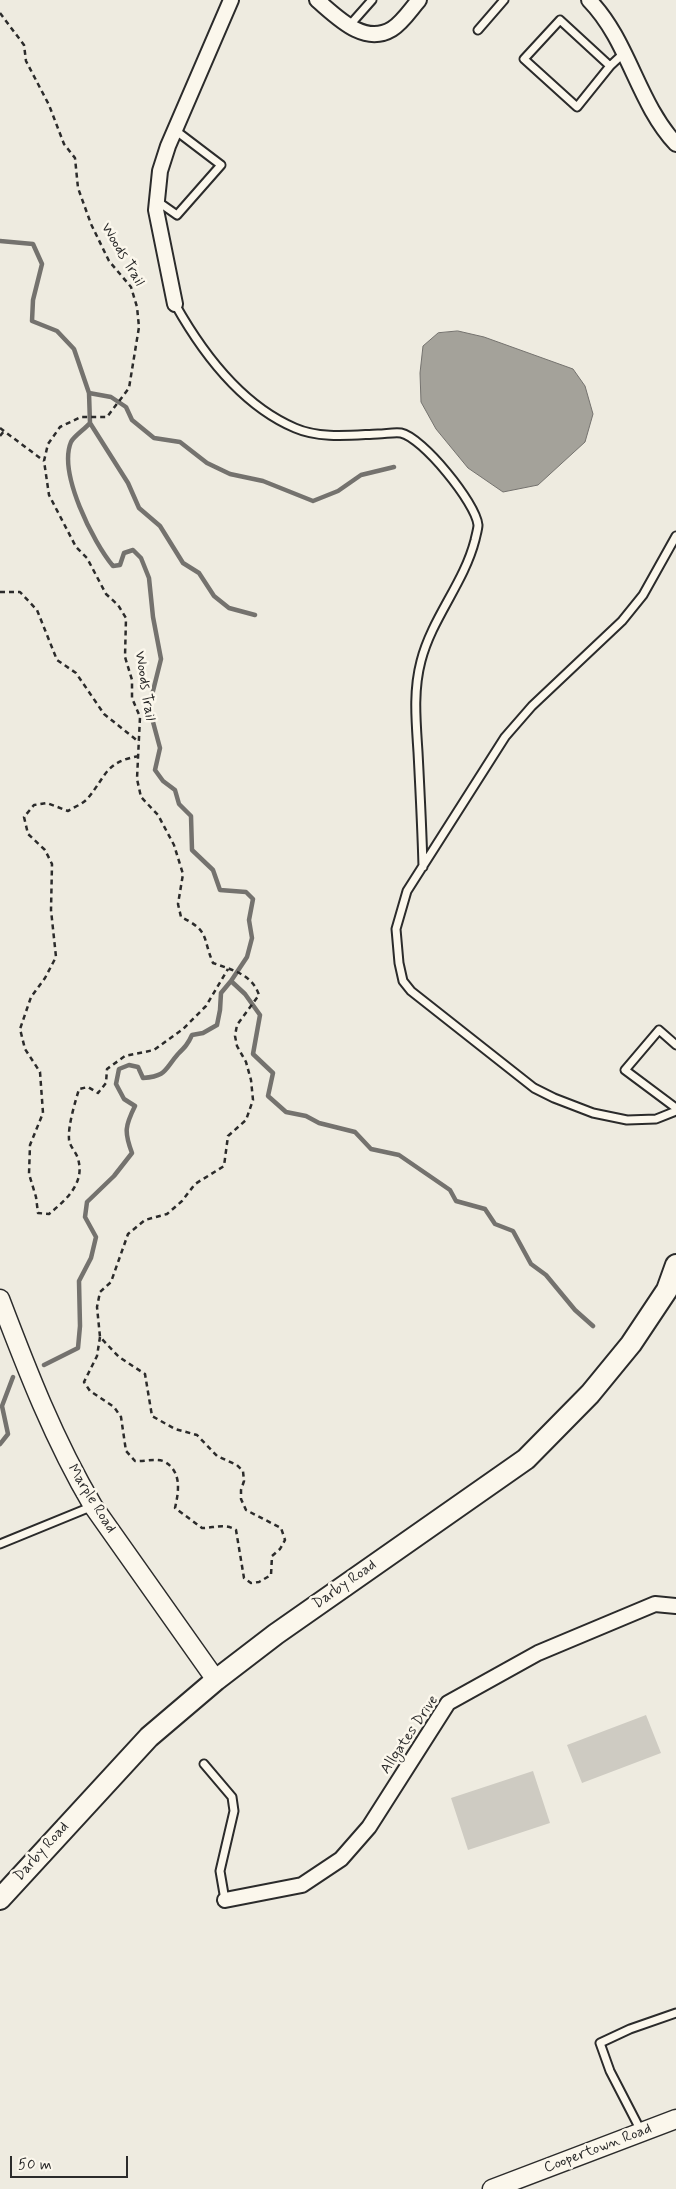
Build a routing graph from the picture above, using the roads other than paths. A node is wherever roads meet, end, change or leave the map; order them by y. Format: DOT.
graph roads {
  1 [pos="231,0"];
  2 [pos="317,0"];
  3 [pos="372,0"];
  4 [pos="419,0"];
  5 [pos="504,0"];
  6 [pos="589,0"];
  7 [pos="348,27"];
  8 [pos="478,30"];
  9 [pos="624,52"];
  10 [pos="610,66"];
  11 [pos="175,130"];
  12 [pos="676,144"];
  13 [pos="156,201"];
  14 [pos="175,304"];
  15 [pos="676,536"];
  16 [pos="423,867"];
  17 [pos="676,1045"];
  18 [pos="676,1110"];
  19 [pos="676,1265"];
  20 [pos="0,1299"];
  21 [pos="93,1506"];
  22 [pos="0,1544"];
  23 [pos="676,1606"];
  24 [pos="216,1680"];
  25 [pos="204,1764"];
  26 [pos="0,1899"];
  27 [pos="225,1900"];
  28 [pos="676,2013"];
  29 [pos="676,2120"];
  30 [pos="641,2132"];
  31 [pos="492,2189"];
  1 -- 11 [label="street"];
  2 -- 7 [label="street"];
  3 -- 7 [label="lane"];
  4 -- 7 [label="street"];
  5 -- 8 [label="lane"];
  6 -- 9 [label="street"];
  9 -- 10 [label="lane"];
  9 -- 12 [label="street"];
  10 -- 10 [label="lane"];
  11 -- 13 [label="street"];
  11 -- 13 [label="lane"];
  13 -- 14 [label="street"];
  14 -- 16 [label="lane"];
  15 -- 16 [label="lane"];
  16 -- 18 [label="lane"];
  17 -- 18 [label="lane"];
  19 -- 24 [label="main road, Darby Road"];
  20 -- 21 [label="street, Marple Road"];
  21 -- 22 [label="lane"];
  21 -- 24 [label="street, Marple Road"];
  23 -- 27 [label="street, Allgates Drive"];
  24 -- 26 [label="main road, Darby Road"];
  25 -- 27 [label="lane"];
  28 -- 30 [label="lane"];
  29 -- 30 [label="street, Coopertown Road"];
  30 -- 31 [label="street, Coopertown Road"];
}
